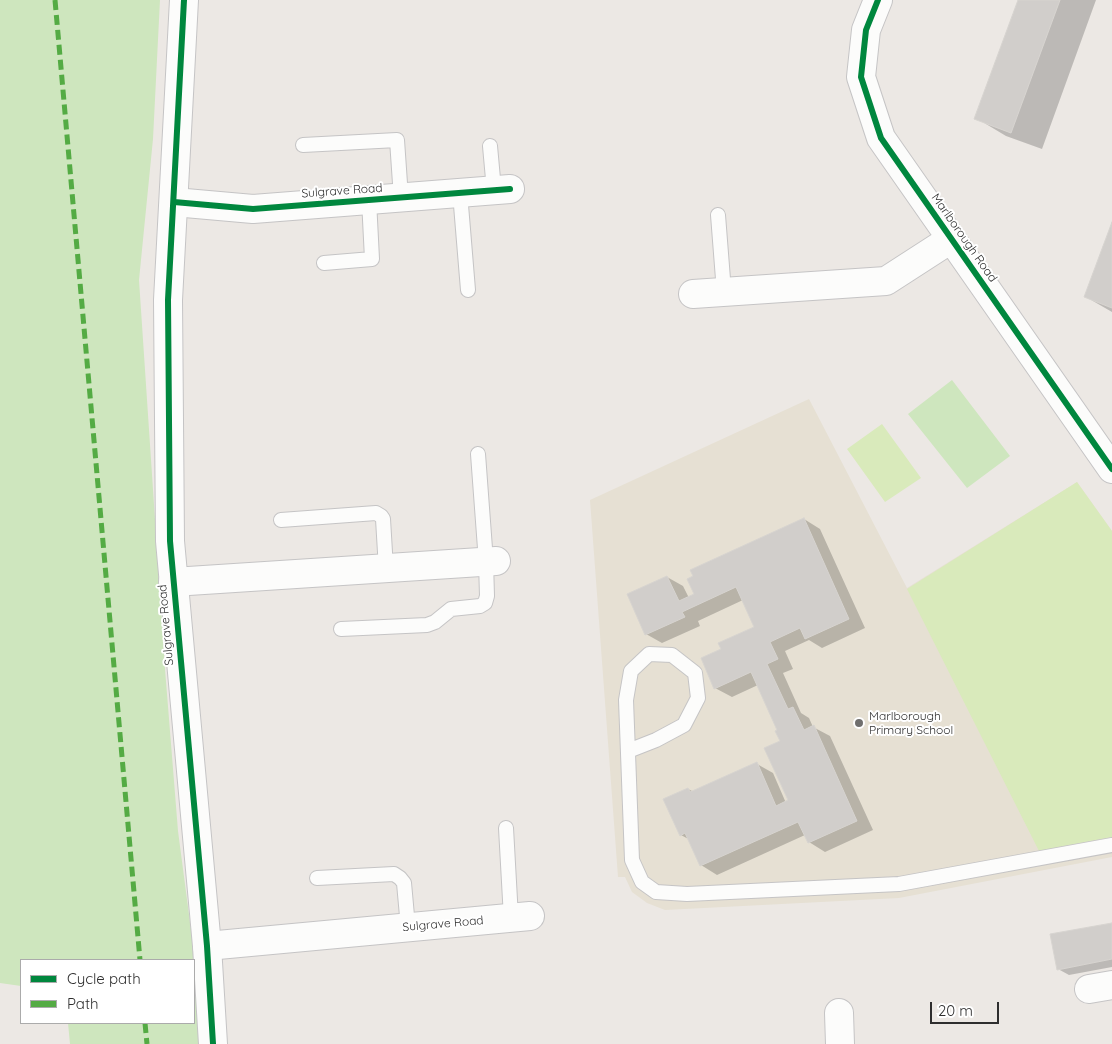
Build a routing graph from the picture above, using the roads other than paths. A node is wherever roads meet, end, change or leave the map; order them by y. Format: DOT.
graph roads {
  1 [pos="184,0"];
  2 [pos="878,0"];
  3 [pos="304,145"];
  4 [pos="490,146"];
  5 [pos="502,190"];
  6 [pos="460,193"];
  7 [pos="401,198"];
  8 [pos="369,200"];
  9 [pos="174,202"];
  10 [pos="718,215"];
  11 [pos="951,238"];
  12 [pos="324,263"];
  13 [pos="468,290"];
  14 [pos="724,292"];
  15 [pos="693,294"];
  16 [pos="478,454"];
  17 [pos="1112,469"];
  18 [pos="281,520"];
  19 [pos="491,562"];
  20 [pos="386,569"];
  21 [pos="173,582"];
  22 [pos="341,629"];
  23 [pos="628,751"];
  24 [pos="506,828"];
  25 [pos="1112,845"];
  26 [pos="317,878"];
  27 [pos="520,917"];
  28 [pos="408,927"];
  29 [pos="206,946"];
  30 [pos="839,1013"];
  31 [pos="213,1044"];
  32 [pos="840,1044"];
  1 -- 9 [label="street, Sulgrave Road"];
  2 -- 11 [label="street, Marlborough Road"];
  3 -- 7 [label="lane"];
  4 -- 5 [label="lane"];
  5 -- 6 [label="street, Sulgrave Road"];
  6 -- 7 [label="street, Sulgrave Road"];
  6 -- 13 [label="lane"];
  7 -- 8 [label="street, Sulgrave Road"];
  8 -- 9 [label="street, Sulgrave Road"];
  8 -- 12 [label="lane"];
  9 -- 21 [label="street, Sulgrave Road"];
  10 -- 14 [label="lane"];
  11 -- 14 [label="street"];
  11 -- 17 [label="street, Marlborough Road"];
  14 -- 15 [label="street"];
  16 -- 19 [label="lane"];
  18 -- 20 [label="lane"];
  19 -- 20 [label="street, Sulgrave Road"];
  19 -- 22 [label="lane"];
  20 -- 21 [label="street, Sulgrave Road"];
  21 -- 29 [label="street, Sulgrave Road"];
  23 -- 23 [label="lane"];
  23 -- 25 [label="lane"];
  24 -- 27 [label="lane"];
  26 -- 28 [label="lane"];
  27 -- 28 [label="street, Sulgrave Road"];
  28 -- 29 [label="street, Sulgrave Road"];
  29 -- 31 [label="street, Sulgrave Road"];
  30 -- 32 [label="street"];
}
